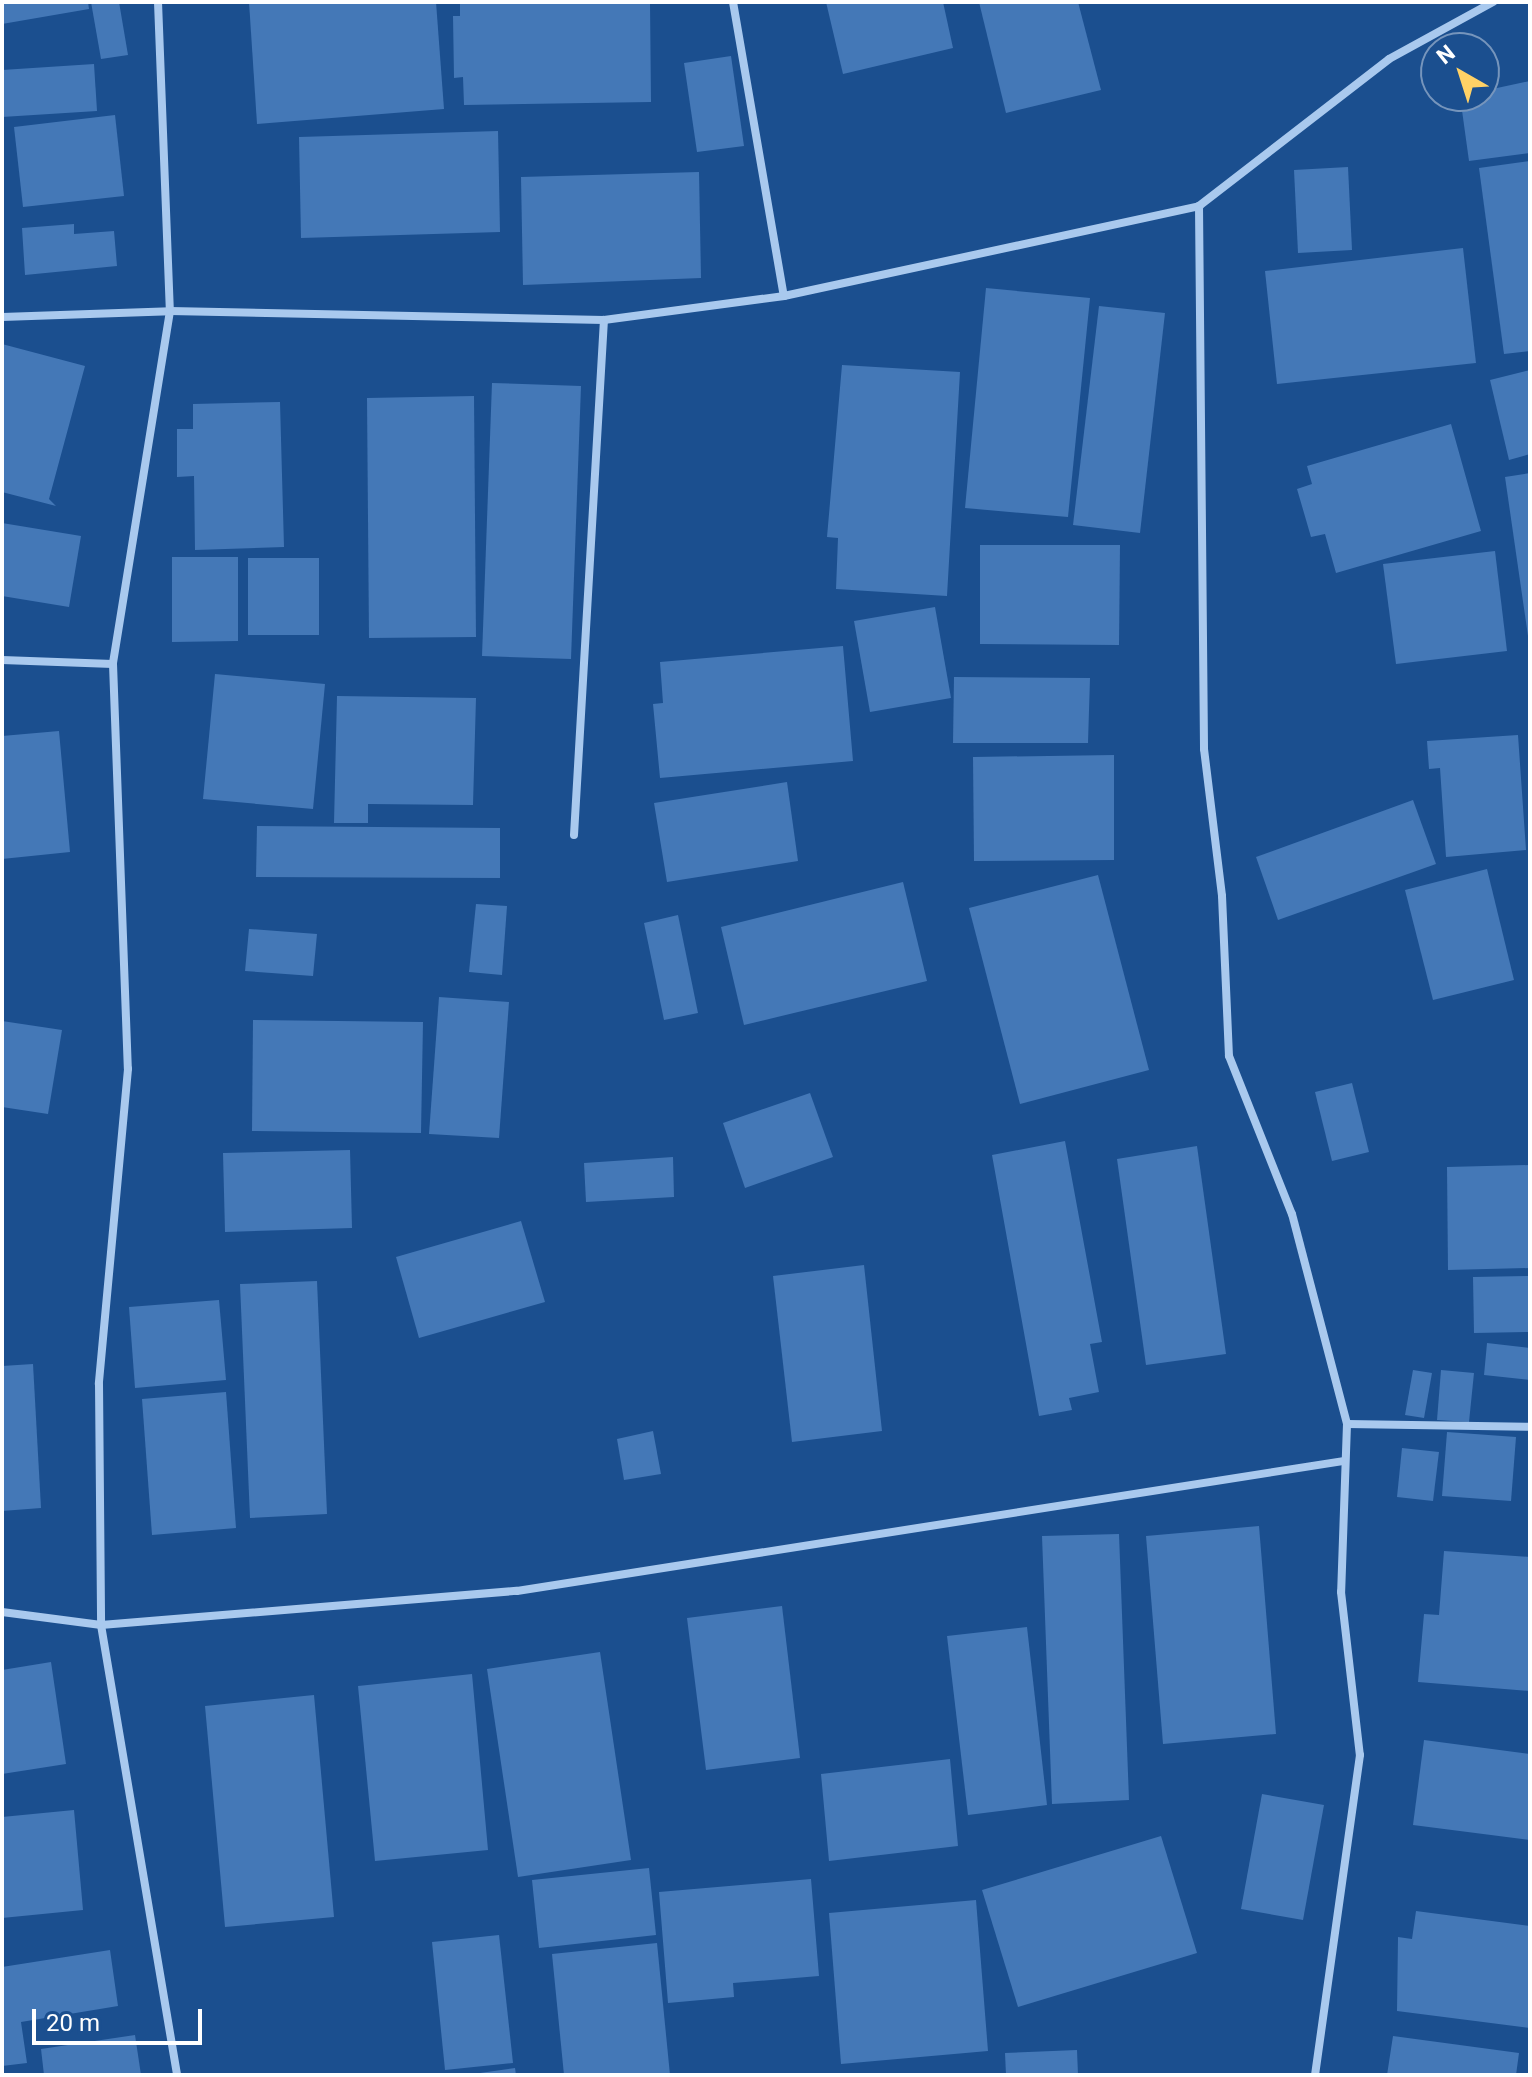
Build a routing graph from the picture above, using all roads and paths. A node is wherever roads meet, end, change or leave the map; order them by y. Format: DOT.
graph roads {
  1 [pos="158,2"];
  2 [pos="733,2"];
  3 [pos="1493,2"];
  4 [pos="1199,206"];
  5 [pos="784,296"];
  6 [pos="170,311"];
  7 [pos="2,317"];
  8 [pos="604,320"];
  9 [pos="2,660"];
  10 [pos="113,664"];
  11 [pos="574,835"];
  12 [pos="1347,1424"];
  13 [pos="1530,1427"];
  14 [pos="1343,1461"];
  15 [pos="2,1612"];
  16 [pos="101,1625"];
  17 [pos="177,2075"];
  18 [pos="1315,2075"];
  1 -- 6 [label="street"];
  2 -- 5 [label="street"];
  3 -- 4 [label="street"];
  4 -- 5 [label="street"];
  4 -- 12 [label="street"];
  5 -- 8 [label="street"];
  6 -- 7 [label="street"];
  6 -- 8 [label="street"];
  6 -- 10 [label="street"];
  8 -- 11 [label="street"];
  9 -- 10 [label="street"];
  10 -- 16 [label="street"];
  12 -- 13 [label="street"];
  12 -- 14 [label="street"];
  14 -- 16 [label="street"];
  14 -- 18 [label="street"];
  15 -- 16 [label="street"];
  16 -- 17 [label="street"];
}
